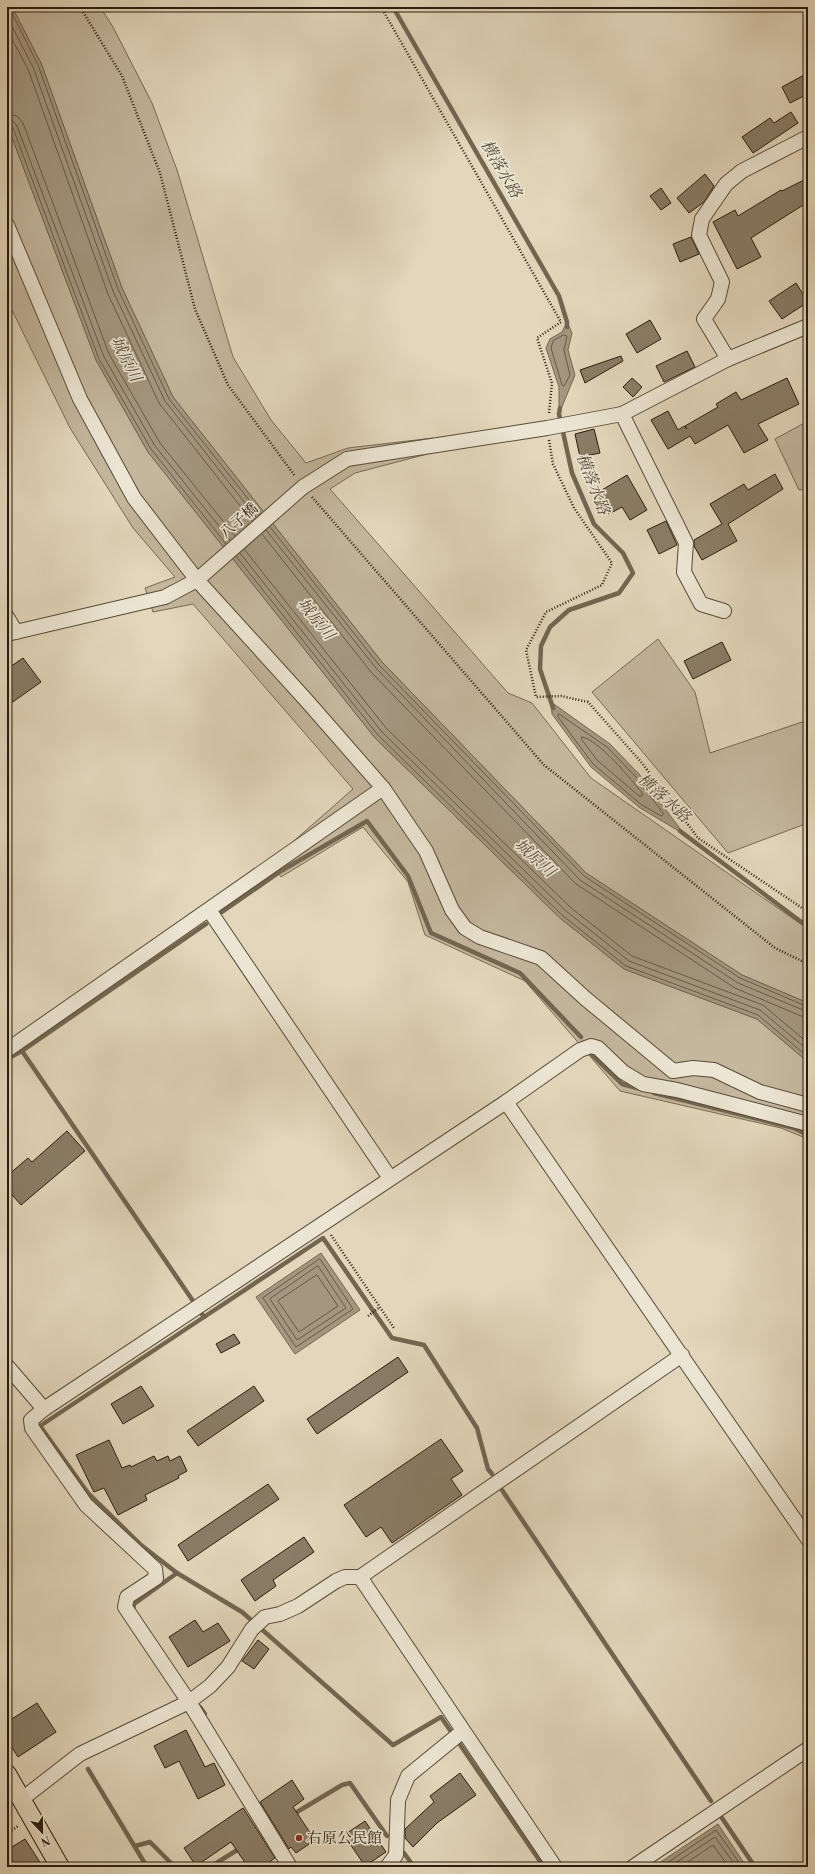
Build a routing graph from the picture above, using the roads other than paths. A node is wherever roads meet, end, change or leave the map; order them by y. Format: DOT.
graph roads {
  1 [pos="808,137"];
  2 [pos="7,225"];
  3 [pos="12,251"];
  4 [pos="808,326"];
  5 [pos="728,358"];
  6 [pos="622,414"];
  7 [pos="197,580"];
  8 [pos="724,612"];
  9 [pos="7,617"];
  10 [pos="11,633"];
  11 [pos="383,788"];
  12 [pos="209,910"];
  13 [pos="7,1050"];
  14 [pos="673,1071"];
  15 [pos="677,1090"];
  16 [pos="506,1102"];
  17 [pos="808,1105"];
  18 [pos="808,1124"];
  19 [pos="390,1178"];
  20 [pos="682,1355"];
  21 [pos="7,1366"];
  22 [pos="44,1409"];
  23 [pos="808,1539"];
  24 [pos="360,1577"];
  25 [pos="189,1702"];
  26 [pos="463,1732"];
  27 [pos="808,1748"];
  28 [pos="7,1774"];
  29 [pos="22,1799"];
  30 [pos="60,1867"];
  31 [pos="290,1867"];
  32 [pos="387,1867"];
  33 [pos="556,1867"];
  34 [pos="633,1867"];
  1 -- 5 [label="street"];
  2 -- 3 [label="street"];
  3 -- 7 [label="street"];
  4 -- 5 [label="street, 八子橋"];
  5 -- 6 [label="street, 八子橋"];
  6 -- 7 [label="street, 八子橋"];
  6 -- 8 [label="street"];
  7 -- 10 [label="street, 八子橋"];
  7 -- 11 [label="street"];
  9 -- 10 [label="street"];
  11 -- 12 [label="street"];
  11 -- 14 [label="street"];
  12 -- 13 [label="street"];
  12 -- 19 [label="street"];
  14 -- 15 [label="street"];
  14 -- 17 [label="street"];
  15 -- 16 [label="street"];
  15 -- 18 [label="street"];
  16 -- 19 [label="street"];
  16 -- 20 [label="street"];
  19 -- 22 [label="street"];
  20 -- 23 [label="street"];
  20 -- 24 [label="street"];
  21 -- 22 [label="street"];
  22 -- 25 [label="street"];
  24 -- 25 [label="street"];
  24 -- 26 [label="street"];
  25 -- 29 [label="street"];
  25 -- 31 [label="street"];
  26 -- 32 [label="street"];
  26 -- 33 [label="street"];
  27 -- 34 [label="street"];
  28 -- 29 [label="main road"];
  29 -- 30 [label="main road"];
}
